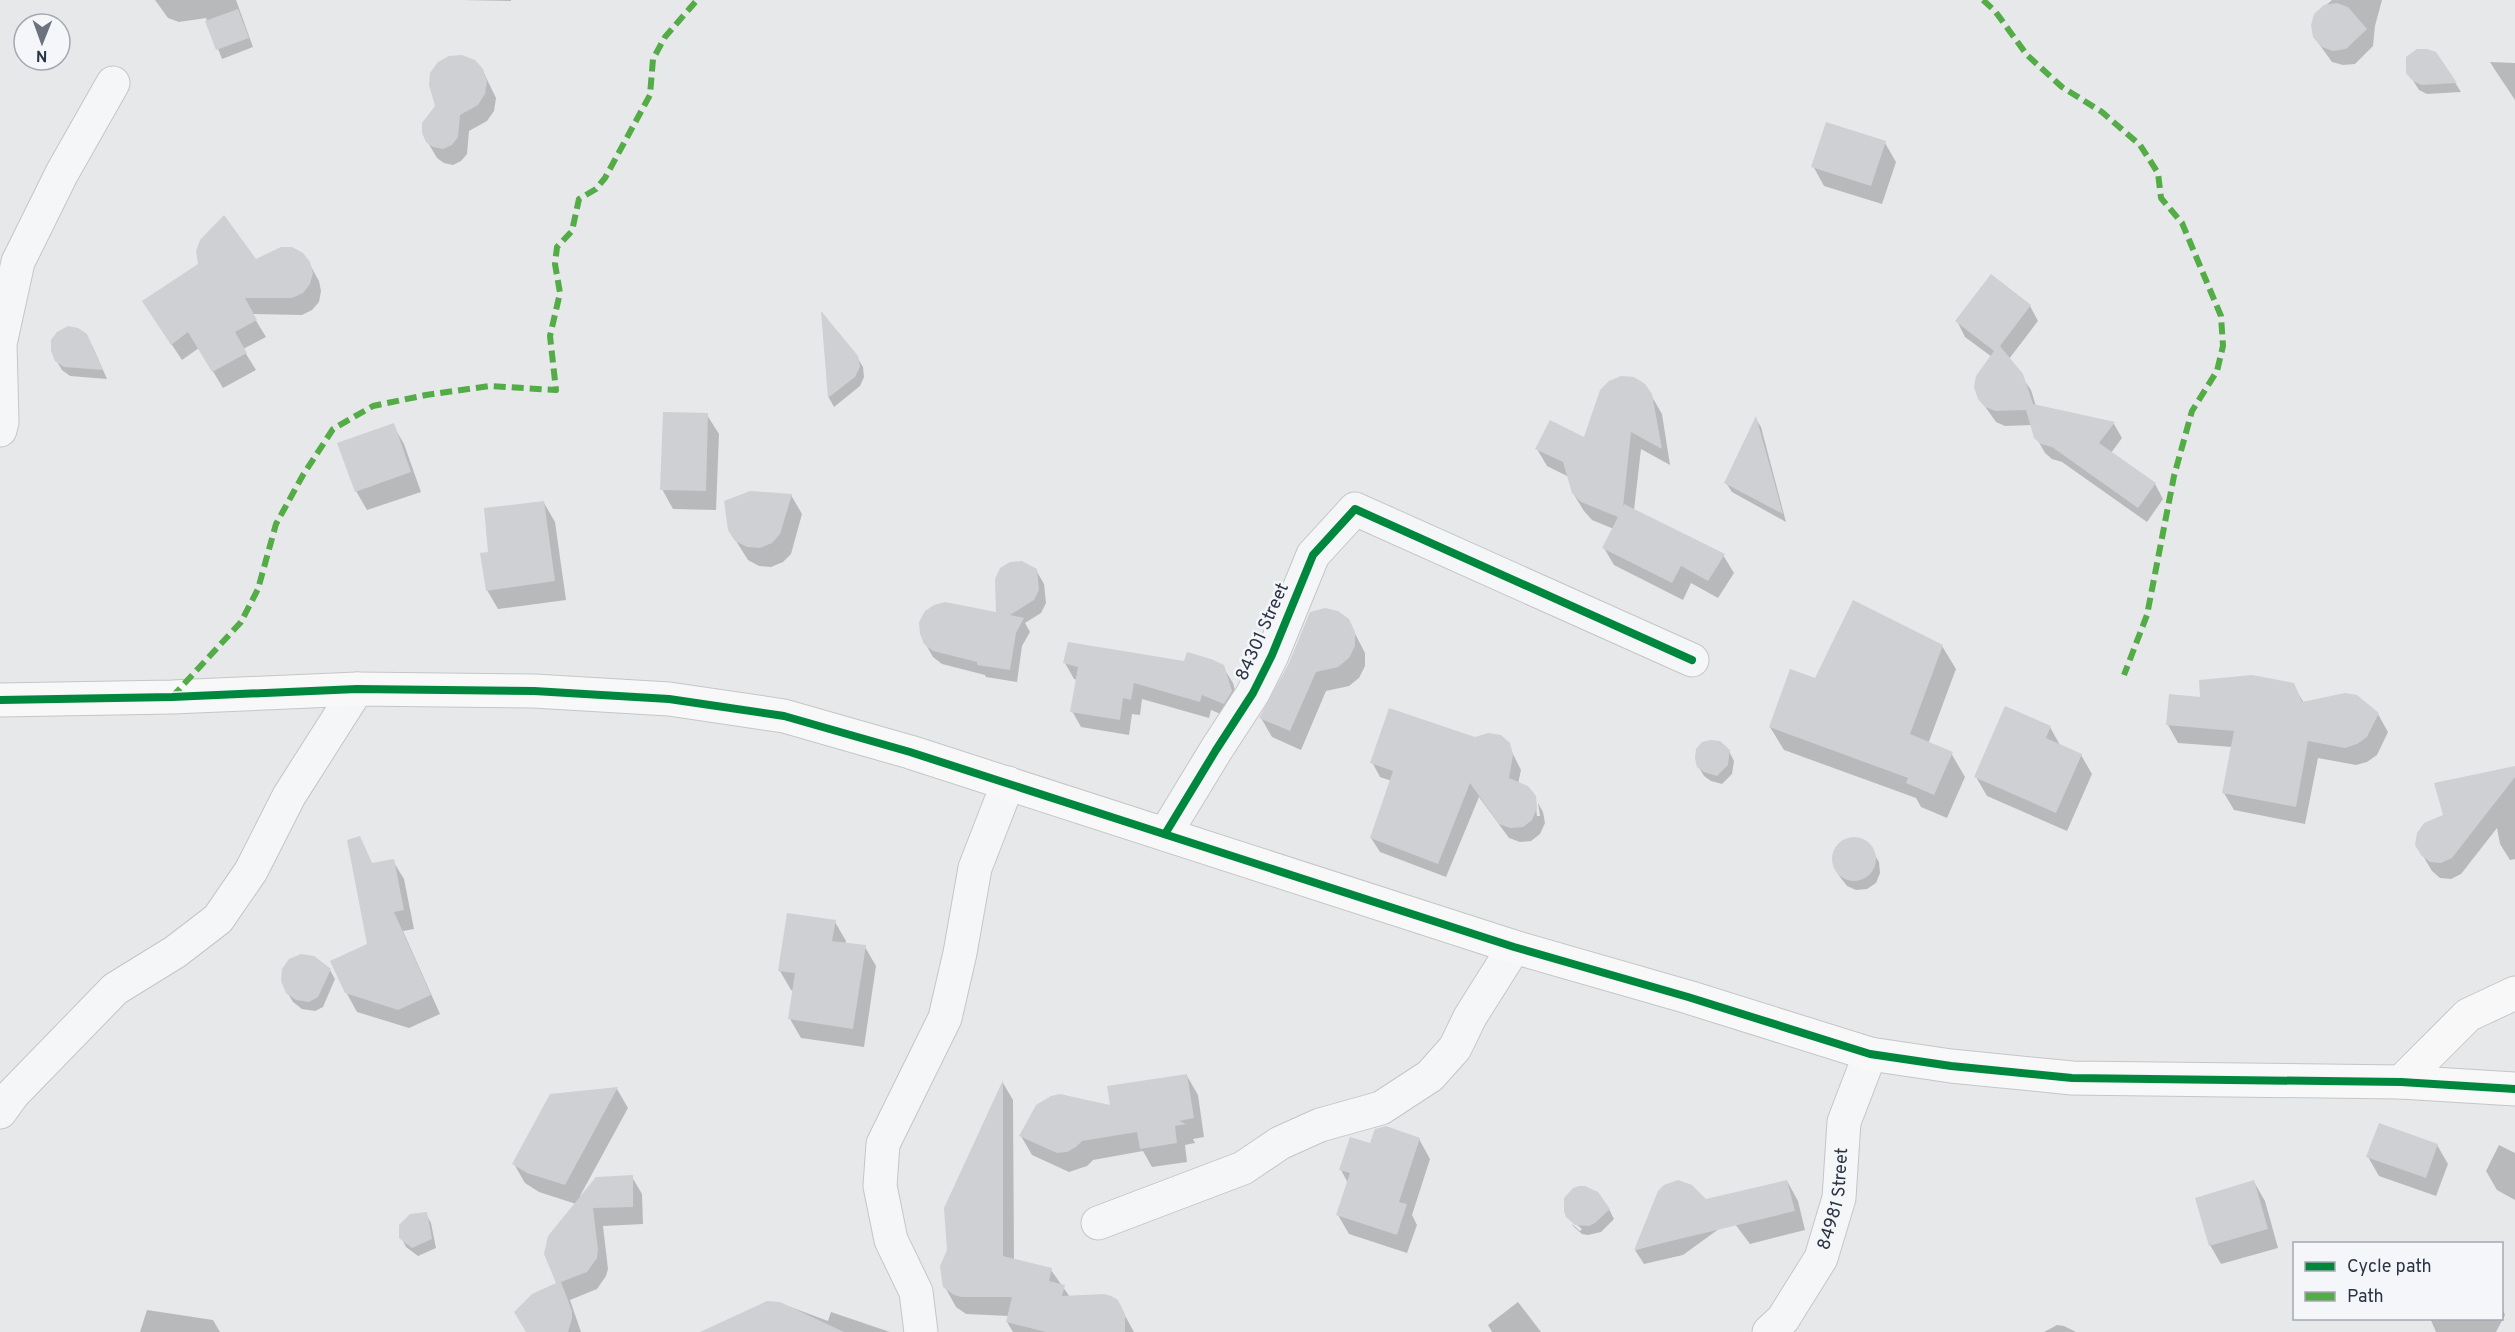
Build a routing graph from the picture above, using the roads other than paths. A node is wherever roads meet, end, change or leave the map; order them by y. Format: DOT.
graph roads {
  1 [pos="113,83"];
  2 [pos="0,430"];
  3 [pos="1692,660"];
  4 [pos="357,689"];
  5 [pos="0,700"];
  6 [pos="1008,783"];
  7 [pos="1166,834"];
  8 [pos="1514,946"];
  9 [pos="2515,993"];
  10 [pos="1870,1054"];
  11 [pos="2401,1082"];
  12 [pos="2515,1089"];
  13 [pos="0,1112"];
  14 [pos="1098,1223"];
  15 [pos="921,1332"];
  16 [pos="1769,1332"];
  1 -- 2 [label="street"];
  3 -- 7 [label="street, 84301 Street"];
  4 -- 5 [label="street"];
  4 -- 6 [label="street"];
  4 -- 13 [label="street"];
  6 -- 7 [label="street"];
  6 -- 15 [label="street"];
  7 -- 8 [label="street"];
  8 -- 10 [label="street"];
  8 -- 14 [label="street"];
  9 -- 11 [label="street"];
  10 -- 11 [label="street"];
  10 -- 16 [label="street, 84981 Street"];
  11 -- 12 [label="street"];
}
